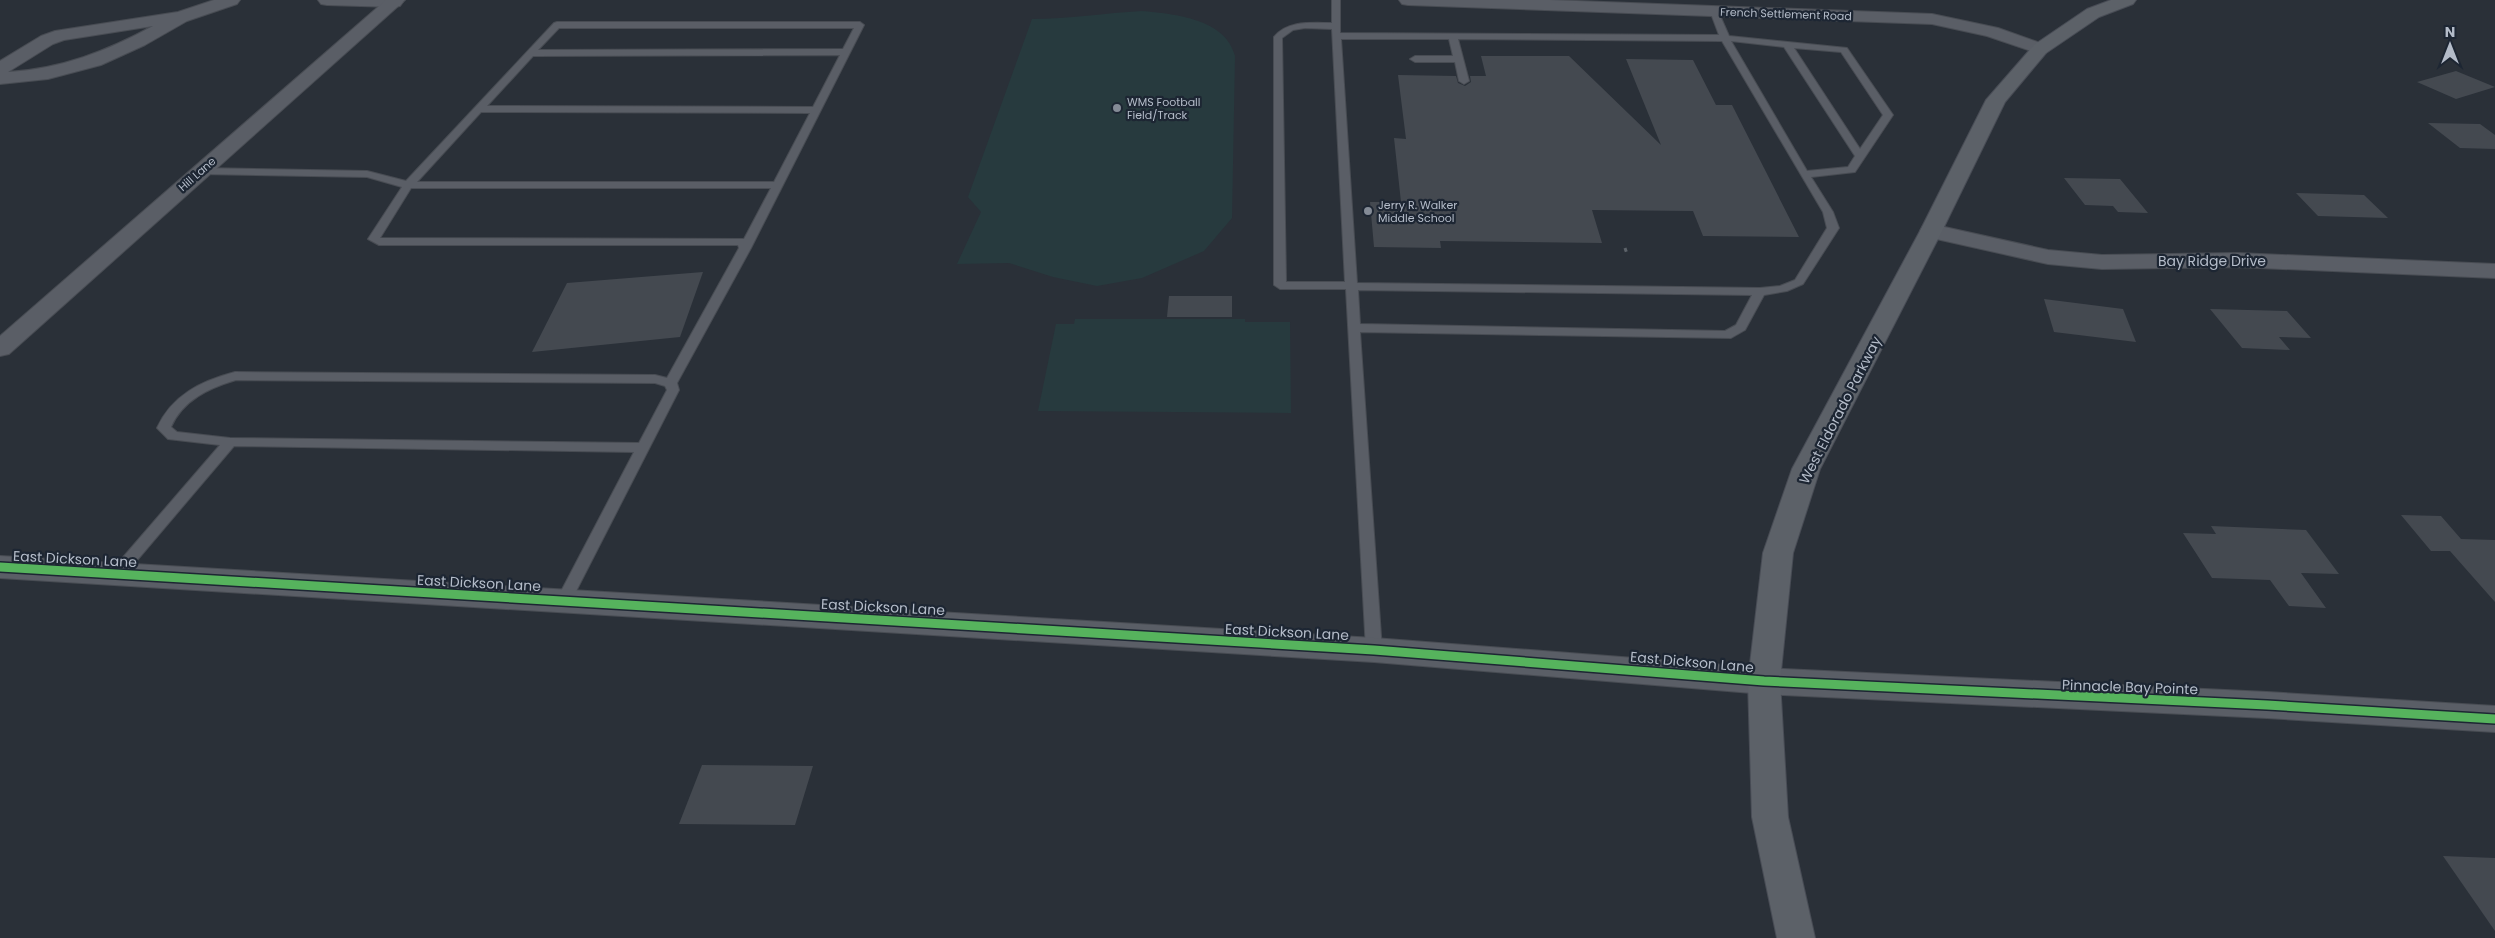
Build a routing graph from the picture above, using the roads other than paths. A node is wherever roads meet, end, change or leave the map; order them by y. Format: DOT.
graph roads {
  1 [pos="232,0"];
  2 [pos="327,0"];
  3 [pos="1336,0"];
  4 [pos="1408,0"];
  5 [pos="2127,0"];
  6 [pos="395,1"];
  7 [pos="1714,11"];
  8 [pos="181,17"];
  9 [pos="1336,31"];
  10 [pos="1453,37"];
  11 [pos="1724,38"];
  12 [pos="1787,44"];
  13 [pos="2040,49"];
  14 [pos="846,52"];
  15 [pos="531,53"];
  16 [pos="1415,59"];
  17 [pos="1459,59"];
  18 [pos="0,69"];
  19 [pos="0,78"];
  20 [pos="1464,81"];
  21 [pos="479,109"];
  22 [pos="816,110"];
  23 [pos="1860,156"];
  24 [pos="201,171"];
  25 [pos="1804,174"];
  26 [pos="408,186"];
  27 [pos="778,186"];
  28 [pos="1931,231"];
  29 [pos="745,248"];
  30 [pos="2495,271"];
  31 [pos="1352,286"];
  32 [pos="1760,292"];
  33 [pos="1354,328"];
  34 [pos="0,350"];
  35 [pos="671,383"];
  36 [pos="230,442"];
  37 [pos="643,448"];
  38 [pos="0,567"];
  39 [pos="117,574"];
  40 [pos="564,601"];
  41 [pos="1374,650"];
  42 [pos="1764,681"];
  43 [pos="2495,719"];
  44 [pos="1796,938"];
  1 -- 8 [label="street"];
  2 -- 6 [label="street"];
  3 -- 9 [label="lane"];
  4 -- 7 [label="street, French Settlement Road"];
  5 -- 13 [label="main road, West Eldorado Parkway"];
  6 -- 24 [label="street, Hill Lane"];
  7 -- 11 [label="lane"];
  7 -- 13 [label="street, French Settlement Road"];
  8 -- 18 [label="street"];
  8 -- 19 [label="street"];
  9 -- 10 [label="lane"];
  9 -- 31 [label="lane"];
  9 -- 31 [label="lane"];
  10 -- 11 [label="lane"];
  10 -- 17 [label="lane"];
  11 -- 12 [label="lane"];
  11 -- 25 [label="lane"];
  12 -- 23 [label="lane"];
  12 -- 23 [label="lane"];
  13 -- 28 [label="main road, West Eldorado Parkway"];
  14 -- 15 [label="lane"];
  14 -- 15 [label="lane"];
  14 -- 22 [label="lane"];
  15 -- 21 [label="lane"];
  16 -- 17 [label="lane"];
  17 -- 20 [label="lane"];
  21 -- 22 [label="lane"];
  21 -- 26 [label="lane"];
  22 -- 27 [label="lane"];
  23 -- 25 [label="lane"];
  24 -- 26 [label="lane"];
  24 -- 34 [label="street, Hill Lane"];
  25 -- 32 [label="lane"];
  26 -- 27 [label="lane"];
  26 -- 29 [label="lane"];
  27 -- 29 [label="lane"];
  28 -- 30 [label="street, Bay Ridge Drive"];
  28 -- 42 [label="main road, West Eldorado Parkway"];
  29 -- 35 [label="lane"];
  31 -- 32 [label="lane"];
  31 -- 33 [label="lane"];
  32 -- 33 [label="lane"];
  33 -- 41 [label="lane"];
  35 -- 36 [label="lane"];
  35 -- 37 [label="lane"];
  36 -- 37 [label="lane"];
  36 -- 39 [label="lane"];
  37 -- 40 [label="lane"];
  38 -- 39 [label="street, East Dickson Lane"];
  39 -- 40 [label="street, East Dickson Lane"];
  40 -- 41 [label="street, East Dickson Lane"];
  41 -- 42 [label="street, East Dickson Lane"];
  42 -- 43 [label="street, Pinnacle Bay Pointe"];
  42 -- 44 [label="main road, West Eldorado Parkway"];
}
